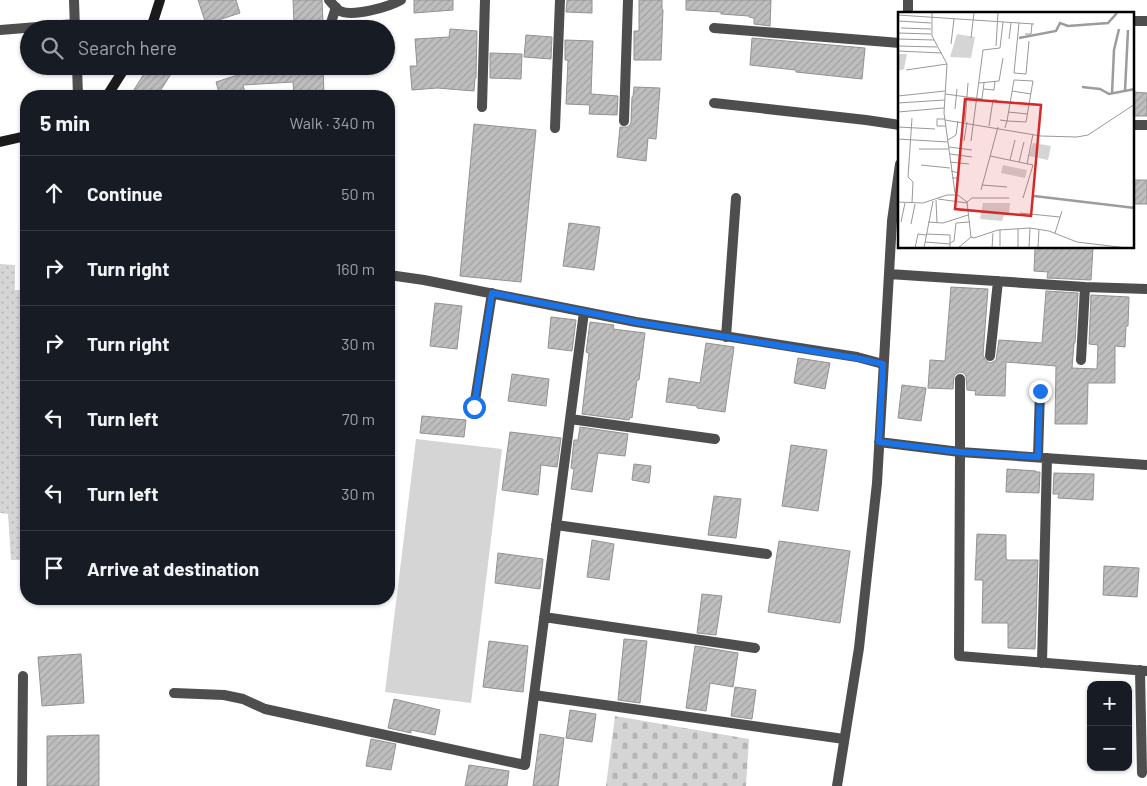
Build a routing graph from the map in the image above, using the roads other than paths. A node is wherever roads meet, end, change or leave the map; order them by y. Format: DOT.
graph roads {
  1 [pos="74,0"];
  2 [pos="160,0"];
  3 [pos="401,0"];
  4 [pos="485,0"];
  5 [pos="560,0"];
  6 [pos="628,0"];
  7 [pos="332,3"];
  8 [pos="75,20"];
  9 [pos="155,20"];
  10 [pos="330,20"];
  11 [pos="1134,21"];
  12 [pos="1147,21"];
  13 [pos="714,28"];
  14 [pos="20,29"];
  15 [pos="0,30"];
  16 [pos="898,43"];
  17 [pos="77,75"];
  18 [pos="120,75"];
  19 [pos="78,90"];
  20 [pos="110,90"];
  21 [pos="714,103"];
  22 [pos="482,107"];
  23 [pos="624,121"];
  24 [pos="898,125"];
  25 [pos="1134,125"];
  26 [pos="1147,125"];
  27 [pos="555,128"];
  28 [pos="20,137"];
  29 [pos="0,142"];
  30 [pos="898,178"];
  31 [pos="736,198"];
  32 [pos="889,274"];
  33 [pos="395,276"];
  34 [pos="998,281"];
  35 [pos="1085,287"];
  36 [pos="1147,288"];
  37 [pos="492,293"];
  38 [pos="584,312"];
  39 [pos="726,336"];
  40 [pos="990,356"];
  41 [pos="1082,360"];
  42 [pos="883,364"];
  43 [pos="960,379"];
  44 [pos="1040,391"];
  45 [pos="474,407"];
  46 [pos="570,419"];
  47 [pos="714,439"];
  48 [pos="879,442"];
  49 [pos="960,452"];
  50 [pos="1043,457"];
  51 [pos="1147,464"];
  52 [pos="556,525"];
  53 [pos="767,554"];
  54 [pos="544,617"];
  55 [pos="754,648"];
  56 [pos="1042,663"];
  57 [pos="1144,671"];
  58 [pos="23,676"];
  59 [pos="174,693"];
  60 [pos="534,695"];
  61 [pos="844,739"];
  62 [pos="1142,772"];
  63 [pos="22,786"];
  64 [pos="836,786"];
  1 -- 8 [label="street"];
  2 -- 9 [label="main road"];
  3 -- 7 [label="street"];
  4 -- 22 [label="street"];
  5 -- 27 [label="street"];
  6 -- 23 [label="street"];
  7 -- 10 [label="street"];
  11 -- 12 [label="street"];
  13 -- 16 [label="street"];
  14 -- 15 [label="street"];
  17 -- 19 [label="street"];
  18 -- 20 [label="main road"];
  21 -- 24 [label="street"];
  25 -- 26 [label="street"];
  28 -- 29 [label="main road"];
  30 -- 32 [label="street"];
  31 -- 39 [label="street"];
  32 -- 34 [label="street"];
  32 -- 42 [label="street"];
  33 -- 37 [label="street"];
  34 -- 35 [label="street"];
  34 -- 40 [label="street"];
  35 -- 36 [label="street"];
  35 -- 41 [label="street"];
  37 -- 38 [label="street"];
  37 -- 45 [label="street"];
  38 -- 39 [label="street"];
  38 -- 46 [label="street"];
  39 -- 42 [label="street"];
  42 -- 48 [label="street"];
  43 -- 49 [label="street"];
  44 -- 50 [label="street"];
  46 -- 47 [label="street"];
  46 -- 52 [label="street"];
  48 -- 49 [label="street"];
  48 -- 61 [label="street"];
  49 -- 50 [label="street"];
  49 -- 56 [label="street"];
  50 -- 51 [label="street"];
  50 -- 56 [label="street"];
  52 -- 53 [label="street"];
  52 -- 54 [label="street"];
  54 -- 55 [label="street"];
  54 -- 60 [label="street"];
  56 -- 57 [label="street"];
  57 -- 62 [label="street"];
  58 -- 63 [label="street"];
  59 -- 60 [label="street"];
  60 -- 61 [label="street"];
  61 -- 64 [label="street"];
}
